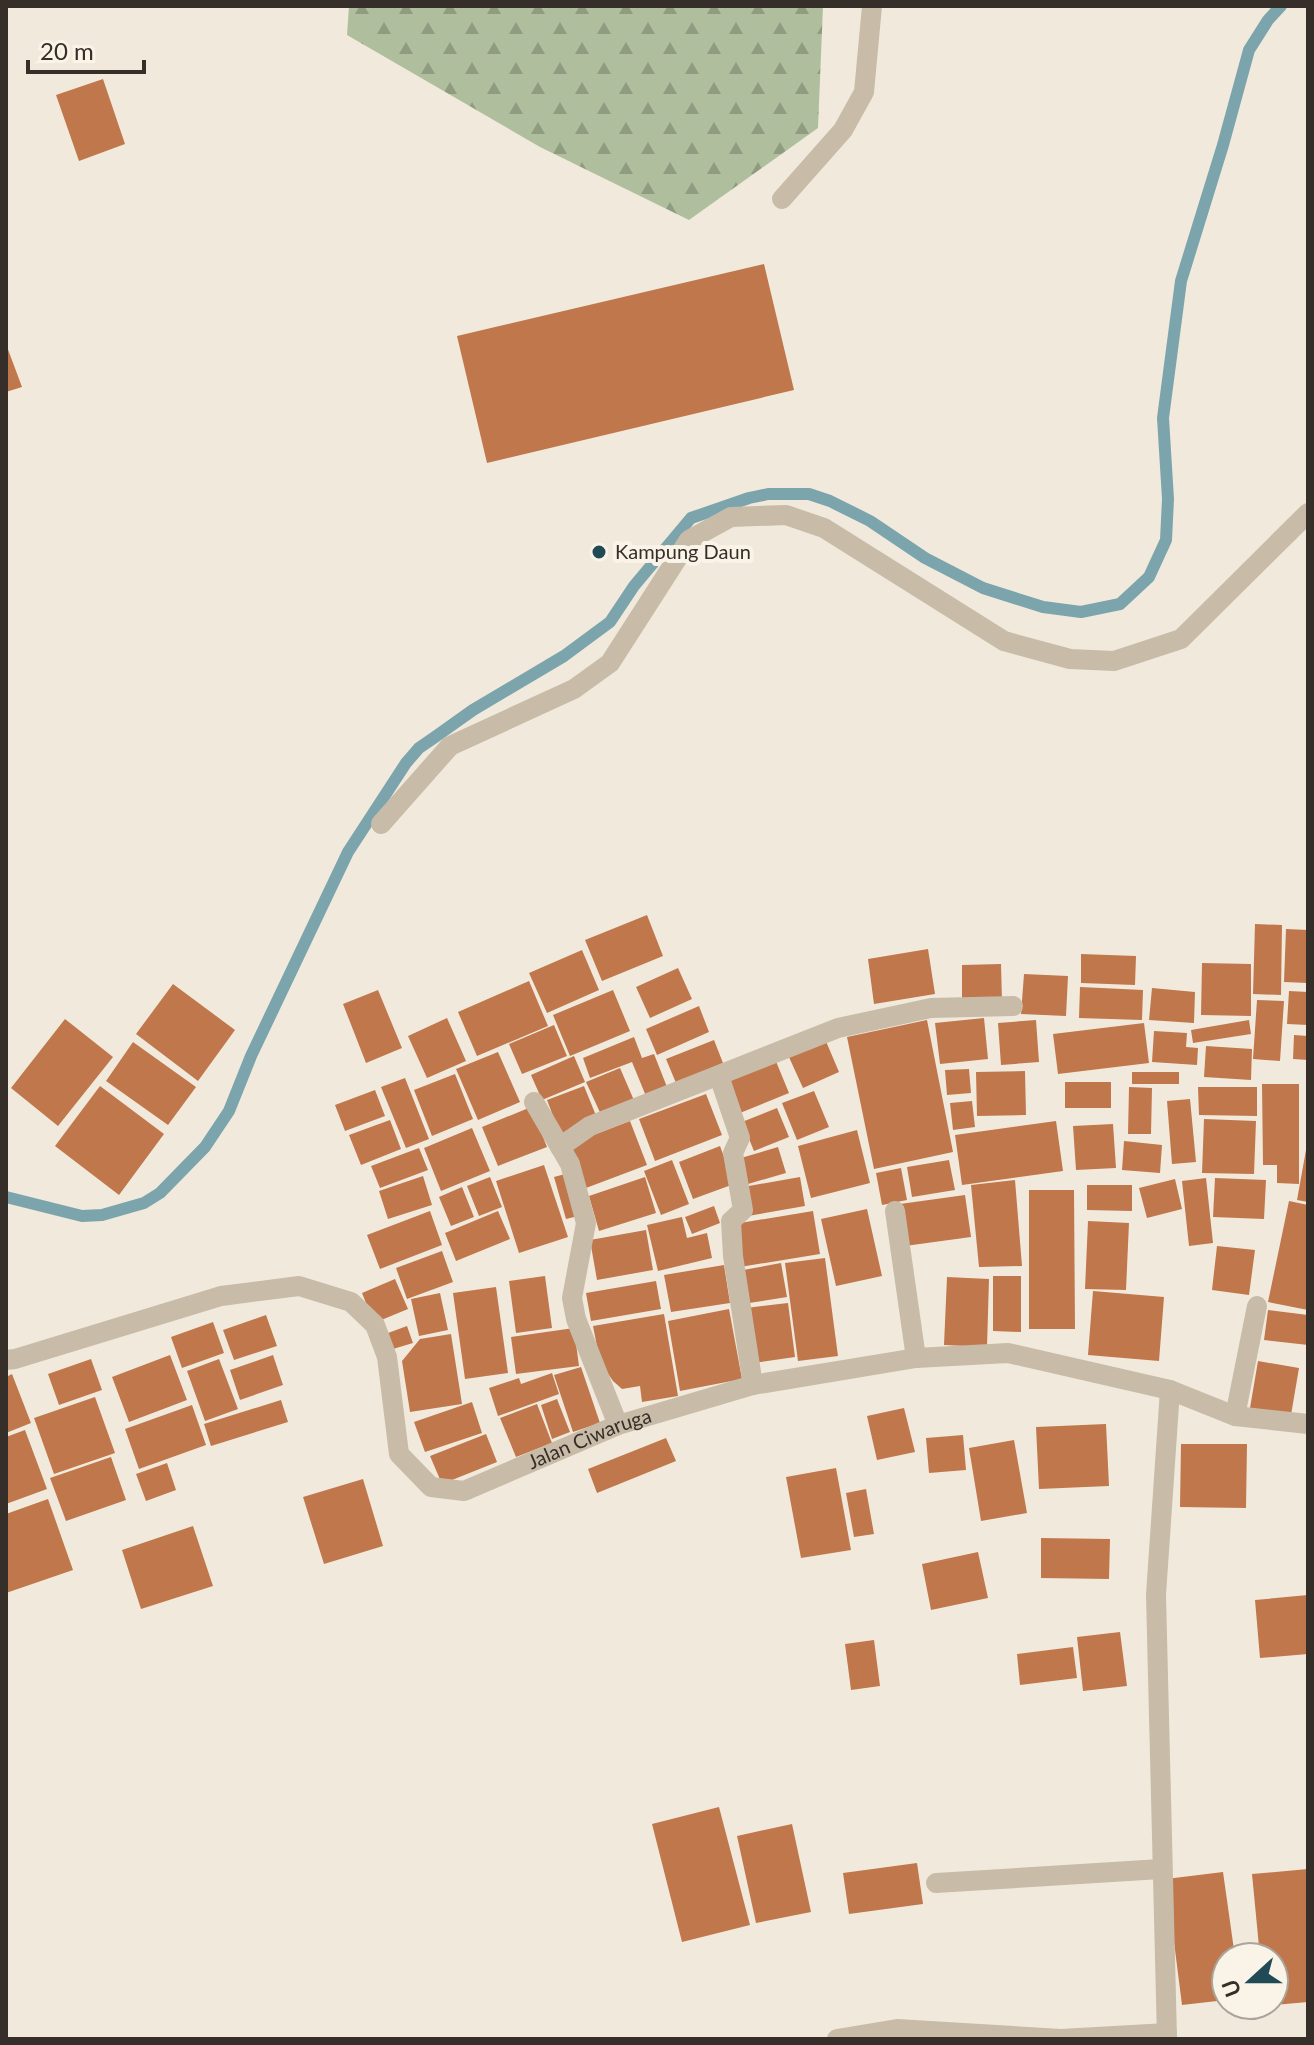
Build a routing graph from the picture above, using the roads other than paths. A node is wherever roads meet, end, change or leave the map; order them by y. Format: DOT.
graph roads {
  1 [pos="872,6"];
  2 [pos="782,199"];
  3 [pos="1308,513"];
  4 [pos="381,824"];
  5 [pos="1013,1006"];
  6 [pos="719,1076"];
  7 [pos="534,1102"];
  8 [pos="560,1147"];
  9 [pos="895,1211"];
  10 [pos="1257,1306"];
  11 [pos="916,1358"];
  12 [pos="6,1360"];
  13 [pos="753,1385"];
  14 [pos="1170,1390"];
  15 [pos="1235,1416"];
  16 [pos="1308,1424"];
  17 [pos="618,1425"];
  18 [pos="1161,1869"];
  19 [pos="936,1883"];
  20 [pos="1167,2036"];
  21 [pos="837,2039"];
  1 -- 2 [label="street"];
  3 -- 4 [label="street"];
  5 -- 6 [label="street"];
  6 -- 8 [label="street"];
  6 -- 13 [label="street"];
  7 -- 8 [label="street"];
  8 -- 17 [label="street"];
  9 -- 11 [label="street"];
  10 -- 15 [label="street"];
  11 -- 13 [label="street, Jalan Ciwaruga"];
  11 -- 14 [label="street, Jalan Ciwaruga"];
  12 -- 17 [label="street, Jalan Ciwaruga"];
  13 -- 17 [label="street, Jalan Ciwaruga"];
  14 -- 15 [label="street, Jalan Ciwaruga"];
  14 -- 18 [label="street"];
  15 -- 16 [label="street, Jalan Ciwaruga"];
  18 -- 19 [label="street"];
  18 -- 20 [label="street"];
  20 -- 21 [label="street"];
}
